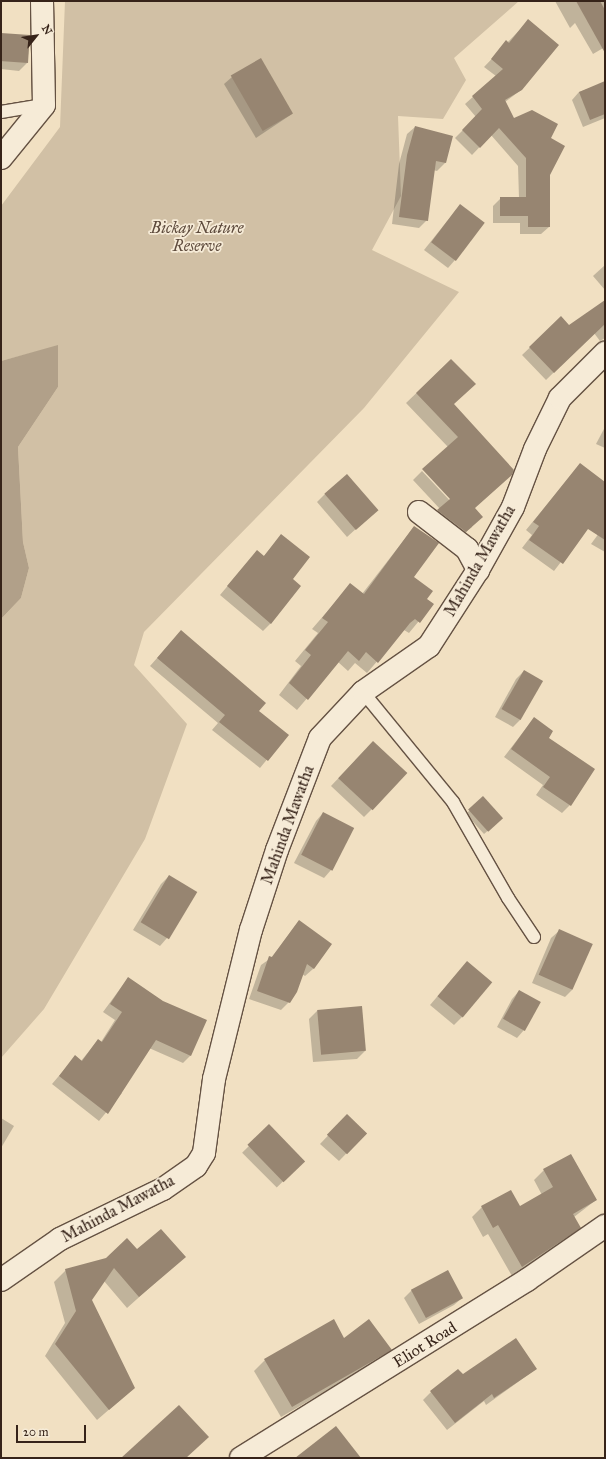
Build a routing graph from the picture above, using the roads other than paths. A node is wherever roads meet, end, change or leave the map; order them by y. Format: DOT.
graph roads {
  1 [pos="42,1"];
  2 [pos="44,105"];
  3 [pos="1,112"];
  4 [pos="1,158"];
  5 [pos="605,353"];
  6 [pos="419,512"];
  7 [pos="478,570"];
  8 [pos="363,692"];
  9 [pos="534,937"];
  10 [pos="605,1226"];
  11 [pos="1,1280"];
  12 [pos="241,1458"];
  1 -- 2 [label="street"];
  2 -- 3 [label="lane"];
  2 -- 4 [label="street"];
  5 -- 7 [label="street, Mahinda Mawatha"];
  6 -- 7 [label="street"];
  7 -- 8 [label="street, Mahinda Mawatha"];
  8 -- 9 [label="lane"];
  8 -- 11 [label="street, Mahinda Mawatha"];
  10 -- 12 [label="street, Eliot Road"];
}
